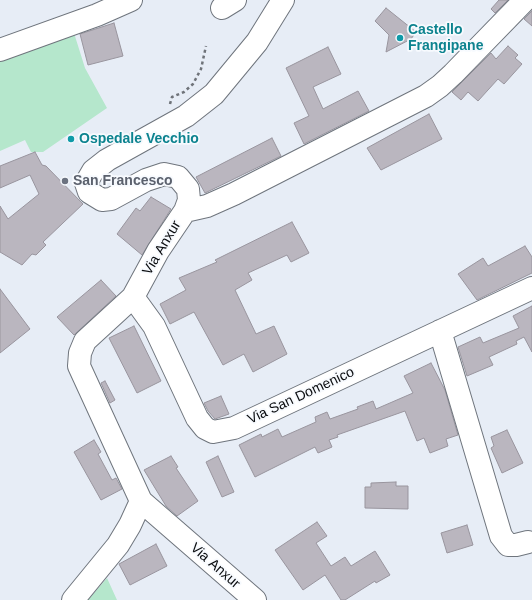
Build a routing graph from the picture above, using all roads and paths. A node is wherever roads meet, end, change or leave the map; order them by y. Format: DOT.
graph roads {
  1 [pos="283,0"];
  2 [pos="525,0"];
  3 [pos="122,2"];
  4 [pos="206,46"];
  5 [pos="0,50"];
  6 [pos="184,92"];
  7 [pos="185,211"];
  8 [pos="532,288"];
  9 [pos="133,297"];
  10 [pos="440,332"];
  11 [pos="141,501"];
  12 [pos="528,542"];
  13 [pos="72,600"];
  14 [pos="255,600"];
  1 -- 7 [label="street"];
  2 -- 7 [label="street, Via Anxur"];
  3 -- 5 [label="street"];
  4 -- 6 [label="path"];
  7 -- 9 [label="street, Via Anxur"];
  8 -- 10 [label="street, Via San Domenico"];
  9 -- 10 [label="street, Via San Domenico"];
  9 -- 11 [label="street, Via Anxur"];
  10 -- 12 [label="street"];
  11 -- 13 [label="street"];
  11 -- 14 [label="street, Via Anxur"];
}
